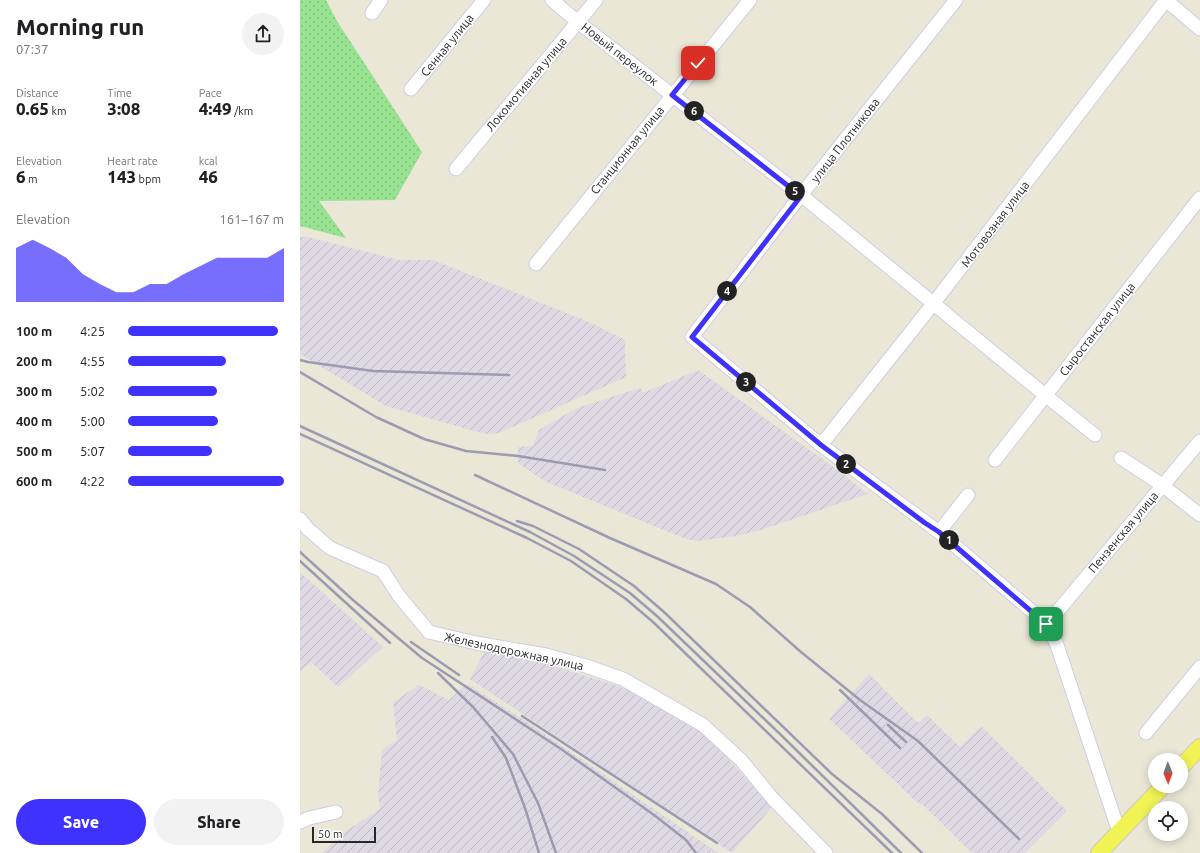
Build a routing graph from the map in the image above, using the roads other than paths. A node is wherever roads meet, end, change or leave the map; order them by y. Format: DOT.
graph roads {
  1 [pos="381,0"];
  2 [pos="484,0"];
  3 [pos="552,0"];
  4 [pos="596,0"];
  5 [pos="750,0"];
  6 [pos="956,0"];
  7 [pos="1166,0"];
  8 [pos="372,12"];
  9 [pos="578,22"];
  10 [pos="1200,29"];
  11 [pos="411,89"];
  12 [pos="672,95"];
  13 [pos="456,169"];
  14 [pos="801,196"];
  15 [pos="1200,198"];
  16 [pos="536,264"];
  17 [pos="933,304"];
  18 [pos="1045,395"];
  19 [pos="1095,435"];
  20 [pos="1200,441"];
  21 [pos="821,445"];
  22 [pos="1121,458"];
  23 [pos="994,460"];
  24 [pos="1162,485"];
  25 [pos="968,495"];
  26 [pos="1200,515"];
  27 [pos="300,519"];
  28 [pos="939,532"];
  29 [pos="1046,624"];
  30 [pos="1200,667"];
  31 [pos="1146,733"];
  32 [pos="1200,747"];
  33 [pos="1188,760"];
  34 [pos="1156,793"];
  35 [pos="336,812"];
  36 [pos="300,822"];
  37 [pos="1119,832"];
  38 [pos="826,853"];
  39 [pos="1099,853"];
  1 -- 8 [label="street"];
  2 -- 11 [label="street, Сенная улица"];
  3 -- 9 [label="street, Новый переулок"];
  4 -- 9 [label="street, Локомотивная улица"];
  5 -- 12 [label="street, Станционная улица"];
  6 -- 14 [label="street, улица Плотникова"];
  7 -- 10 [label="street"];
  7 -- 17 [label="street, Мотовозная улица"];
  9 -- 12 [label="street, Новый переулок"];
  9 -- 13 [label="street, Локомотивная улица"];
  12 -- 14 [label="street, Новый переулок"];
  12 -- 16 [label="street, Станционная улица"];
  14 -- 17 [label="street, Новый переулок"];
  14 -- 21 [label="street, улица Плотникова"];
  15 -- 18 [label="street, Сыростанская улица"];
  17 -- 18 [label="street, Новый переулок"];
  17 -- 21 [label="street, Мотовозная улица"];
  18 -- 19 [label="street, Новый переулок"];
  18 -- 23 [label="street, Сыростанская улица"];
  20 -- 24 [label="street, Пензенская улица"];
  21 -- 28 [label="street"];
  22 -- 24 [label="street"];
  24 -- 26 [label="street"];
  24 -- 29 [label="street, Пензенская улица"];
  25 -- 28 [label="street"];
  27 -- 38 [label="street, Железнодорожная улица"];
  28 -- 29 [label="street"];
  29 -- 37 [label="street"];
  30 -- 31 [label="street"];
  32 -- 33 [label="main road"];
  34 -- 37 [label="main road"];
  35 -- 36 [label="street"];
  37 -- 39 [label="main road"];
}
